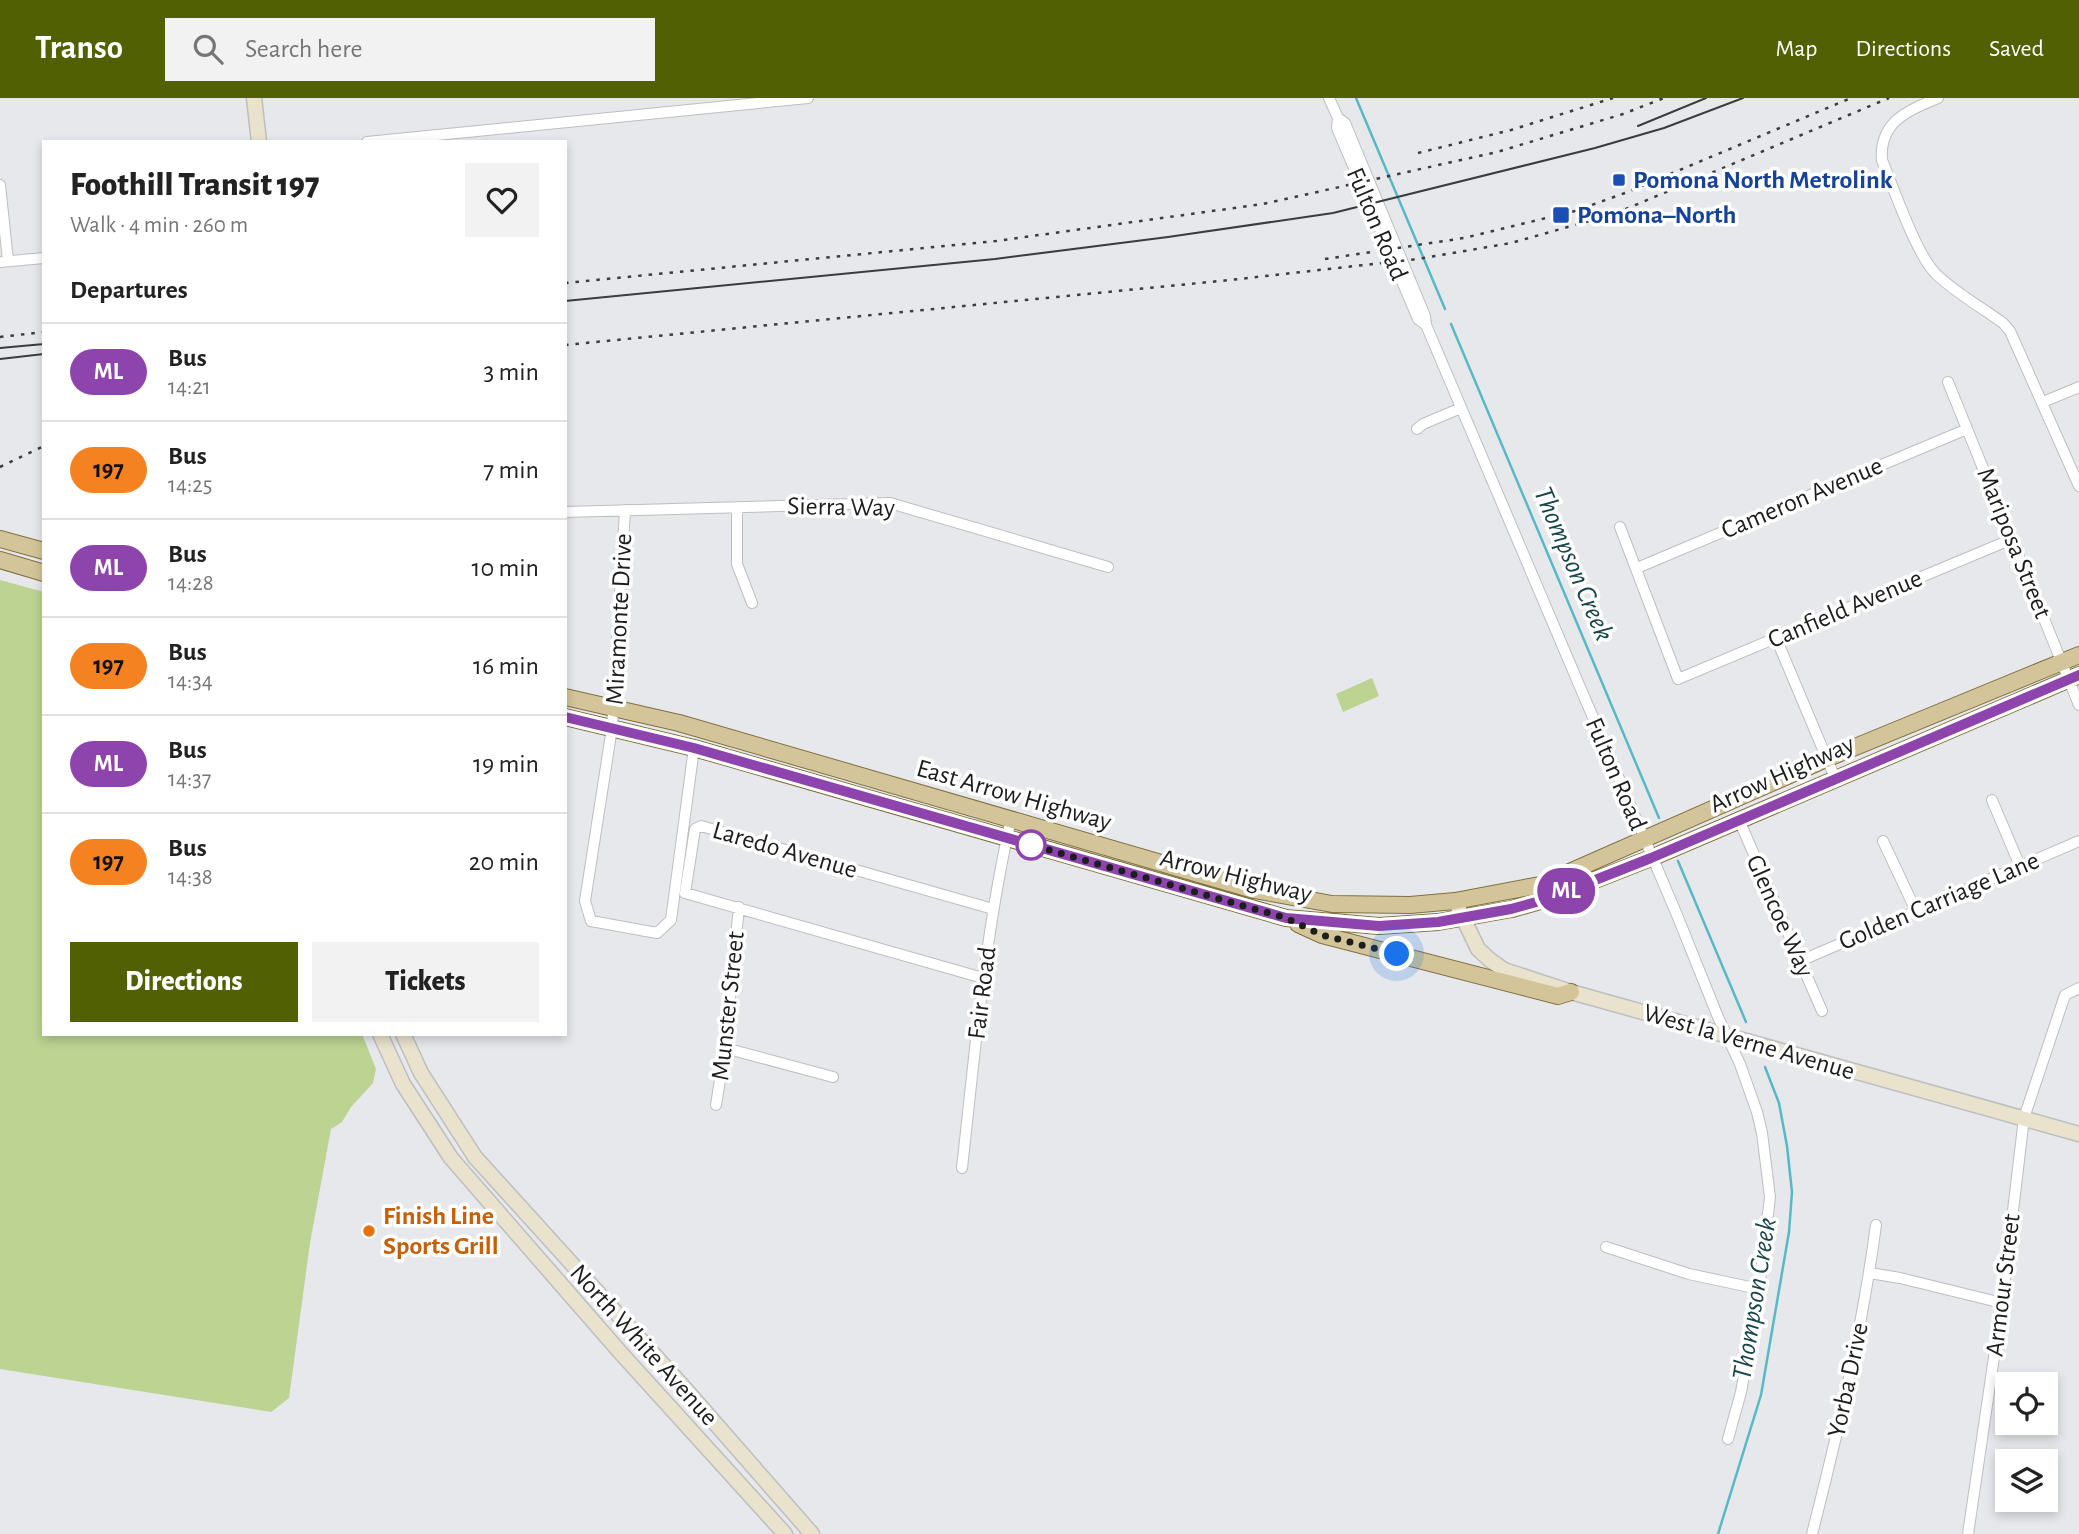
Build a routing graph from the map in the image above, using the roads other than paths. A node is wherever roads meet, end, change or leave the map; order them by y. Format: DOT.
graph roads {
  1 [pos="254,98"];
  2 [pos="808,98"];
  3 [pos="1329,98"];
  4 [pos="1938,98"];
  5 [pos="259,140"];
  6 [pos="387,140"];
  7 [pos="0,186"];
  8 [pos="42,258"];
  9 [pos="4,261"];
  10 [pos="1948,382"];
  11 [pos="2079,387"];
  12 [pos="2043,402"];
  13 [pos="1461,408"];
  14 [pos="1417,429"];
  15 [pos="1967,429"];
  16 [pos="2079,486"];
  17 [pos="737,507"];
  18 [pos="625,510"];
  19 [pos="567,512"];
  20 [pos="1619,527"];
  21 [pos="0,539"];
  22 [pos="2012,539"];
  23 [pos="42,550"];
  24 [pos="0,560"];
  25 [pos="1108,567"];
  26 [pos="1637,568"];
  27 [pos="42,572"];
  28 [pos="752,603"];
  29 [pos="1776,638"];
  30 [pos="2079,655"];
  31 [pos="2062,661"];
  32 [pos="2074,677"];
  33 [pos="567,697"];
  34 [pos="2079,705"];
  35 [pos="614,708"];
  36 [pos="567,718"];
  37 [pos="612,729"];
  38 [pos="694,748"];
  39 [pos="1826,760"];
  40 [pos="1835,778"];
  41 [pos="1992,800"];
  42 [pos="1011,819"];
  43 [pos="1739,820"];
  44 [pos="1007,838"];
  45 [pos="1644,839"];
  46 [pos="1883,841"];
  47 [pos="2079,841"];
  48 [pos="1651,858"];
  49 [pos="2020,866"];
  50 [pos="1290,898"];
  51 [pos="1455,901"];
  52 [pos="738,907"];
  53 [pos="993,909"];
  54 [pos="1916,911"];
  55 [pos="1286,918"];
  56 [pos="1462,918"];
  57 [pos="1800,961"];
  58 [pos="983,978"];
  59 [pos="2079,988"];
  60 [pos="1571,992"];
  61 [pos="1822,1011"];
  62 [pos="381,1036"];
  63 [pos="404,1036"];
  64 [pos="1726,1036"];
  65 [pos="725,1048"];
  66 [pos="833,1077"];
  67 [pos="716,1105"];
  68 [pos="2024,1118"];
  69 [pos="2079,1135"];
  70 [pos="962,1168"];
  71 [pos="1876,1225"];
  72 [pos="1606,1247"];
  73 [pos="1870,1273"];
  74 [pos="1759,1289"];
  75 [pos="2001,1303"];
  76 [pos="1728,1439"];
  77 [pos="785,1534"];
  78 [pos="812,1534"];
  79 [pos="1812,1534"];
  80 [pos="1968,1534"];
  1 -- 5 [label="main road"];
  2 -- 6 [label="street"];
  3 -- 13 [label="street, Fulton Road"];
  4 -- 12 [label="street"];
  7 -- 9 [label="street"];
  8 -- 9 [label="street"];
  10 -- 15 [label="street, Mariposa Street"];
  11 -- 12 [label="street"];
  12 -- 16 [label="street"];
  13 -- 14 [label="street"];
  13 -- 45 [label="street, Fulton Road"];
  15 -- 22 [label="street, Mariposa Street"];
  15 -- 26 [label="street, Cameron Avenue"];
  17 -- 18 [label="street, Sierra Way"];
  17 -- 25 [label="street, Sierra Way"];
  17 -- 28 [label="street"];
  18 -- 19 [label="street, Sierra Way"];
  18 -- 35 [label="street, Miramonte Drive"];
  20 -- 26 [label="street"];
  21 -- 23 [label="main road"];
  22 -- 29 [label="street, Canfield Avenue"];
  22 -- 31 [label="street, Mariposa Street"];
  24 -- 27 [label="main road"];
  26 -- 29 [label="street, Canfield Avenue"];
  29 -- 39 [label="street"];
  30 -- 31 [label="main road, Arrow Highway"];
  31 -- 32 [label="street, Mariposa Street"];
  31 -- 39 [label="main road, Arrow Highway"];
  32 -- 34 [label="street, Mariposa Street"];
  32 -- 40 [label="main road, Arrow Highway"];
  33 -- 35 [label="main road, East Arrow Highway"];
  35 -- 37 [label="street, Miramonte Drive"];
  35 -- 42 [label="main road, East Arrow Highway"];
  36 -- 37 [label="main road, Arrow Highway"];
  37 -- 38 [label="main road, Arrow Highway"];
  37 -- 38 [label="street, Miramonte Drive"];
  38 -- 44 [label="main road, Arrow Highway"];
  39 -- 40 [label="street"];
  39 -- 45 [label="main road, Arrow Highway"];
  40 -- 43 [label="main road, Arrow Highway"];
  41 -- 49 [label="street"];
  42 -- 44 [label="street, Fair Road"];
  42 -- 50 [label="main road, East Arrow Highway"];
  43 -- 48 [label="main road, Arrow Highway"];
  43 -- 57 [label="street, Glencoe Way"];
  44 -- 53 [label="street, Fair Road"];
  44 -- 55 [label="main road, Arrow Highway"];
  45 -- 48 [label="street, Fulton Road"];
  45 -- 51 [label="main road, Arrow Highway"];
  46 -- 54 [label="street"];
  47 -- 49 [label="street, Golden Carriage Lane"];
  48 -- 56 [label="main road, Arrow Highway"];
  48 -- 64 [label="street, Fulton Road"];
  49 -- 54 [label="street, Golden Carriage Lane"];
  50 -- 51 [label="main road, East Arrow Highway"];
  50 -- 55 [label="street"];
  51 -- 56 [label="main road, West la Verne Avenue"];
  52 -- 53 [label="street, Laredo Avenue"];
  52 -- 58 [label="street, Laredo Avenue"];
  52 -- 65 [label="street, Munster Street"];
  53 -- 58 [label="street, Fair Road"];
  54 -- 57 [label="street, Golden Carriage Lane"];
  55 -- 56 [label="main road, Arrow Highway"];
  55 -- 60 [label="main road"];
  56 -- 60 [label="main road, West la Verne Avenue"];
  57 -- 61 [label="street, Glencoe Way"];
  58 -- 70 [label="street, Fair Road"];
  59 -- 68 [label="street, Armour Street"];
  60 -- 64 [label="main road, West la Verne Avenue"];
  62 -- 77 [label="main road, North White Avenue"];
  63 -- 78 [label="main road, North White Avenue"];
  64 -- 68 [label="main road, West la Verne Avenue"];
  64 -- 74 [label="street, Fulton Road"];
  65 -- 66 [label="street"];
  65 -- 67 [label="street, Munster Street"];
  68 -- 69 [label="main road, West la Verne Avenue"];
  68 -- 75 [label="street, Armour Street"];
  71 -- 73 [label="street, Yorba Drive"];
  72 -- 74 [label="street"];
  73 -- 75 [label="street"];
  73 -- 79 [label="street, Yorba Drive"];
  74 -- 76 [label="street, Fulton Road"];
  75 -- 80 [label="street, Armour Street"];
}
